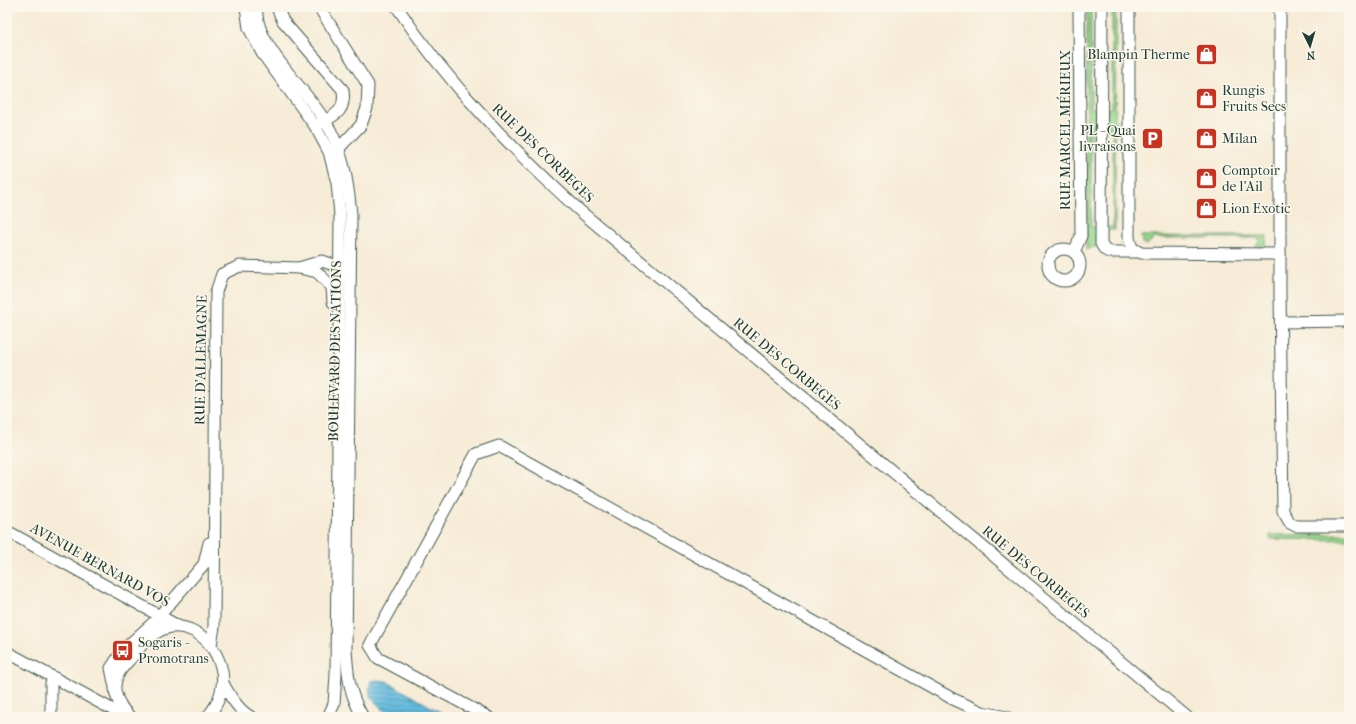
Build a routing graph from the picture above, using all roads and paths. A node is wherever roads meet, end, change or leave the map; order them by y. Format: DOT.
graph roads {
  1 [pos="246,7"];
  2 [pos="256,7"];
  3 [pos="279,7"];
  4 [pos="319,7"];
  5 [pos="397,7"];
  6 [pos="1079,7"];
  7 [pos="1102,7"];
  8 [pos="1129,7"];
  9 [pos="1280,7"];
  10 [pos="326,121"];
  11 [pos="315,126"];
  12 [pos="339,148"];
  13 [pos="1074,252"];
  14 [pos="1136,252"];
  15 [pos="1280,254"];
  16 [pos="339,266"];
  17 [pos="299,268"];
  18 [pos="1349,321"];
  19 [pos="1281,322"];
  20 [pos="350,364"];
  21 [pos="338,386"];
  22 [pos="214,525"];
  23 [pos="1349,526"];
  24 [pos="7,531"];
  25 [pos="160,615"];
  26 [pos="178,626"];
  27 [pos="211,645"];
  28 [pos="7,652"];
  29 [pos="54,678"];
  30 [pos="223,683"];
  31 [pos="51,717"];
  32 [pos="126,717"];
  33 [pos="130,717"];
  34 [pos="207,717"];
  35 [pos="251,717"];
  36 [pos="328,717"];
  37 [pos="363,717"];
  38 [pos="488,717"];
  39 [pos="1007,717"];
  40 [pos="1187,717"];
  1 -- 11 [label="street, BOULEVARD DES NATIONS"];
  2 -- 10 [label="street, BOULEVARD DES NATIONS"];
  3 -- 10 [label="street"];
  4 -- 12 [label="street"];
  5 -- 40 [label="street, RUE DES CORBEGES"];
  6 -- 13 [label="street, RUE MARCEL MÉRIEUX"];
  7 -- 14 [label="street"];
  8 -- 14 [label="street"];
  9 -- 15 [label="street"];
  10 -- 11 [label="street"];
  10 -- 12 [label="street, BOULEVARD DES NATIONS"];
  11 -- 16 [label="street, BOULEVARD DES NATIONS"];
  12 -- 20 [label="street, BOULEVARD DES NATIONS"];
  14 -- 15 [label="street"];
  15 -- 19 [label="street"];
  16 -- 17 [label="street, RUE D'ALLEMAGNE"];
  16 -- 20 [label="street"];
  16 -- 21 [label="street, BOULEVARD DES NATIONS"];
  17 -- 21 [label="street, RUE D'ALLEMAGNE"];
  17 -- 22 [label="street, RUE D'ALLEMAGNE"];
  18 -- 19 [label="street"];
  19 -- 23 [label="street"];
  20 -- 37 [label="street, BOULEVARD DES NATIONS"];
  21 -- 36 [label="street, BOULEVARD DES NATIONS"];
  22 -- 25 [label="street, RUE D'ALLEMAGNE"];
  22 -- 27 [label="street, RUE D'ALLEMAGNE"];
  24 -- 25 [label="street, AVENUE BERNARD VOS"];
  25 -- 26 [label="street, AVENUE BERNARD VOS"];
  26 -- 27 [label="street, AVENUE BERNARD VOS"];
  26 -- 33 [label="street"];
  27 -- 30 [label="street"];
  28 -- 29 [label="street"];
  29 -- 31 [label="street"];
  29 -- 32 [label="street"];
  30 -- 34 [label="street"];
  30 -- 35 [label="street"];
  38 -- 39 [label="street"];
}
